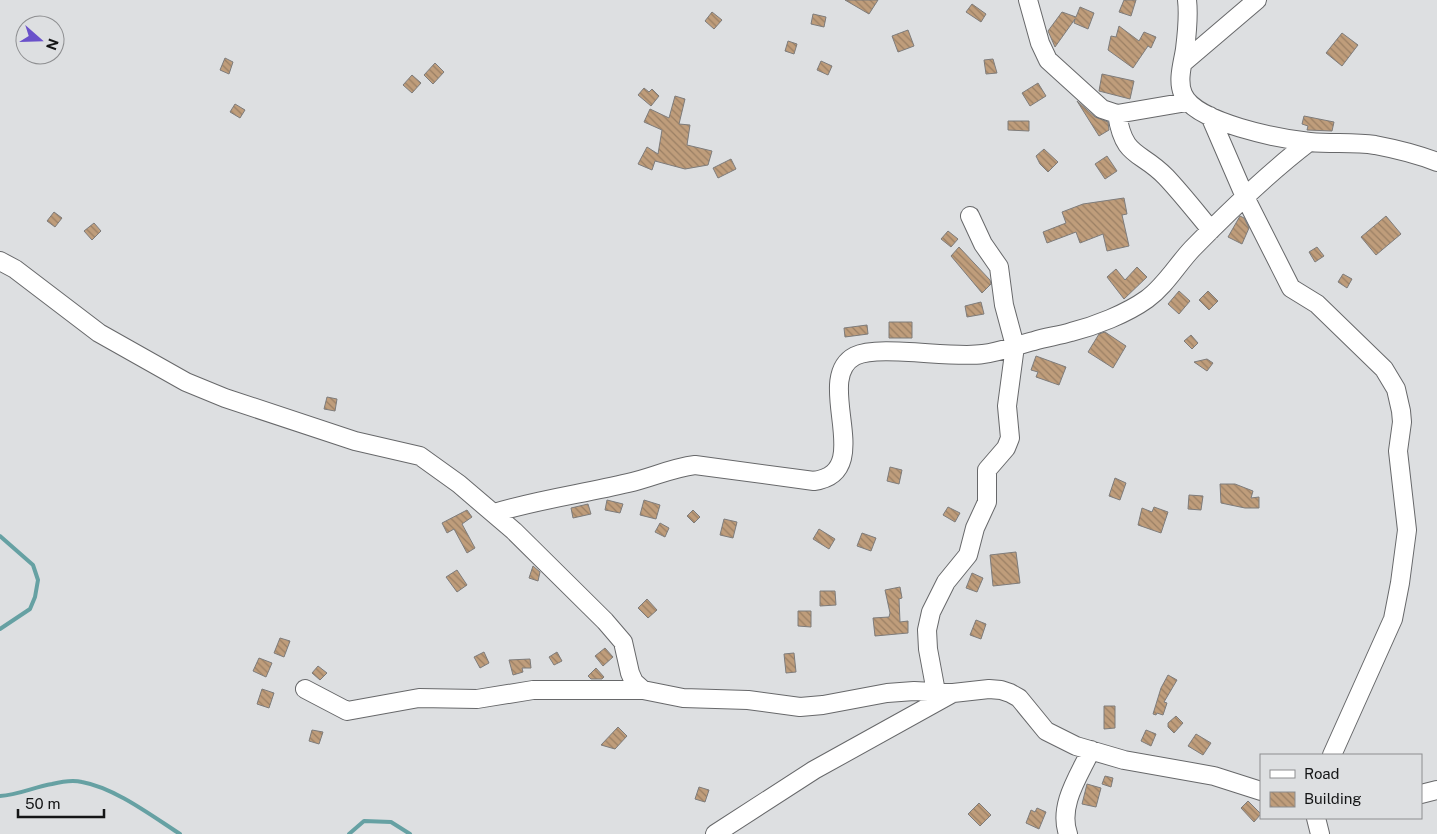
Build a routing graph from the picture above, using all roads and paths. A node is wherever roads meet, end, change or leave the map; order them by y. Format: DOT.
graph roads {
  1 [pos="1028,0"];
  2 [pos="1187,0"];
  3 [pos="1257,0"];
  4 [pos="1183,64"];
  5 [pos="1187,102"];
  6 [pos="1117,114"];
  7 [pos="1210,116"];
  8 [pos="1309,142"];
  9 [pos="1437,162"];
  10 [pos="1245,197"];
  11 [pos="970,216"];
  12 [pos="1211,230"];
  13 [pos="0,261"];
  14 [pos="1015,346"];
  15 [pos="494,513"];
  16 [pos="305,689"];
  17 [pos="643,690"];
  18 [pos="944,693"];
  19 [pos="1091,750"];
  20 [pos="1332,754"];
  21 [pos="1437,790"];
  22 [pos="1260,791"];
  23 [pos="1422,794"];
  24 [pos="1316,819"];
  25 [pos="715,834"];
  26 [pos="1068,834"];
  27 [pos="1320,834"];
  1 -- 6 [label="street"];
  2 -- 4 [label="street"];
  3 -- 4 [label="street"];
  4 -- 5 [label="street"];
  5 -- 6 [label="street"];
  5 -- 7 [label="street"];
  6 -- 12 [label="street"];
  7 -- 8 [label="street"];
  7 -- 10 [label="street"];
  8 -- 9 [label="street"];
  8 -- 10 [label="street"];
  10 -- 12 [label="street"];
  10 -- 20 [label="street"];
  11 -- 14 [label="street"];
  12 -- 14 [label="street"];
  13 -- 15 [label="street"];
  14 -- 15 [label="street"];
  14 -- 18 [label="street"];
  15 -- 17 [label="street"];
  16 -- 17 [label="street"];
  17 -- 18 [label="street"];
  18 -- 19 [label="street"];
  18 -- 25 [label="street"];
  19 -- 22 [label="street"];
  19 -- 26 [label="street"];
  21 -- 23 [label="street"];
  24 -- 27 [label="street"];
}
